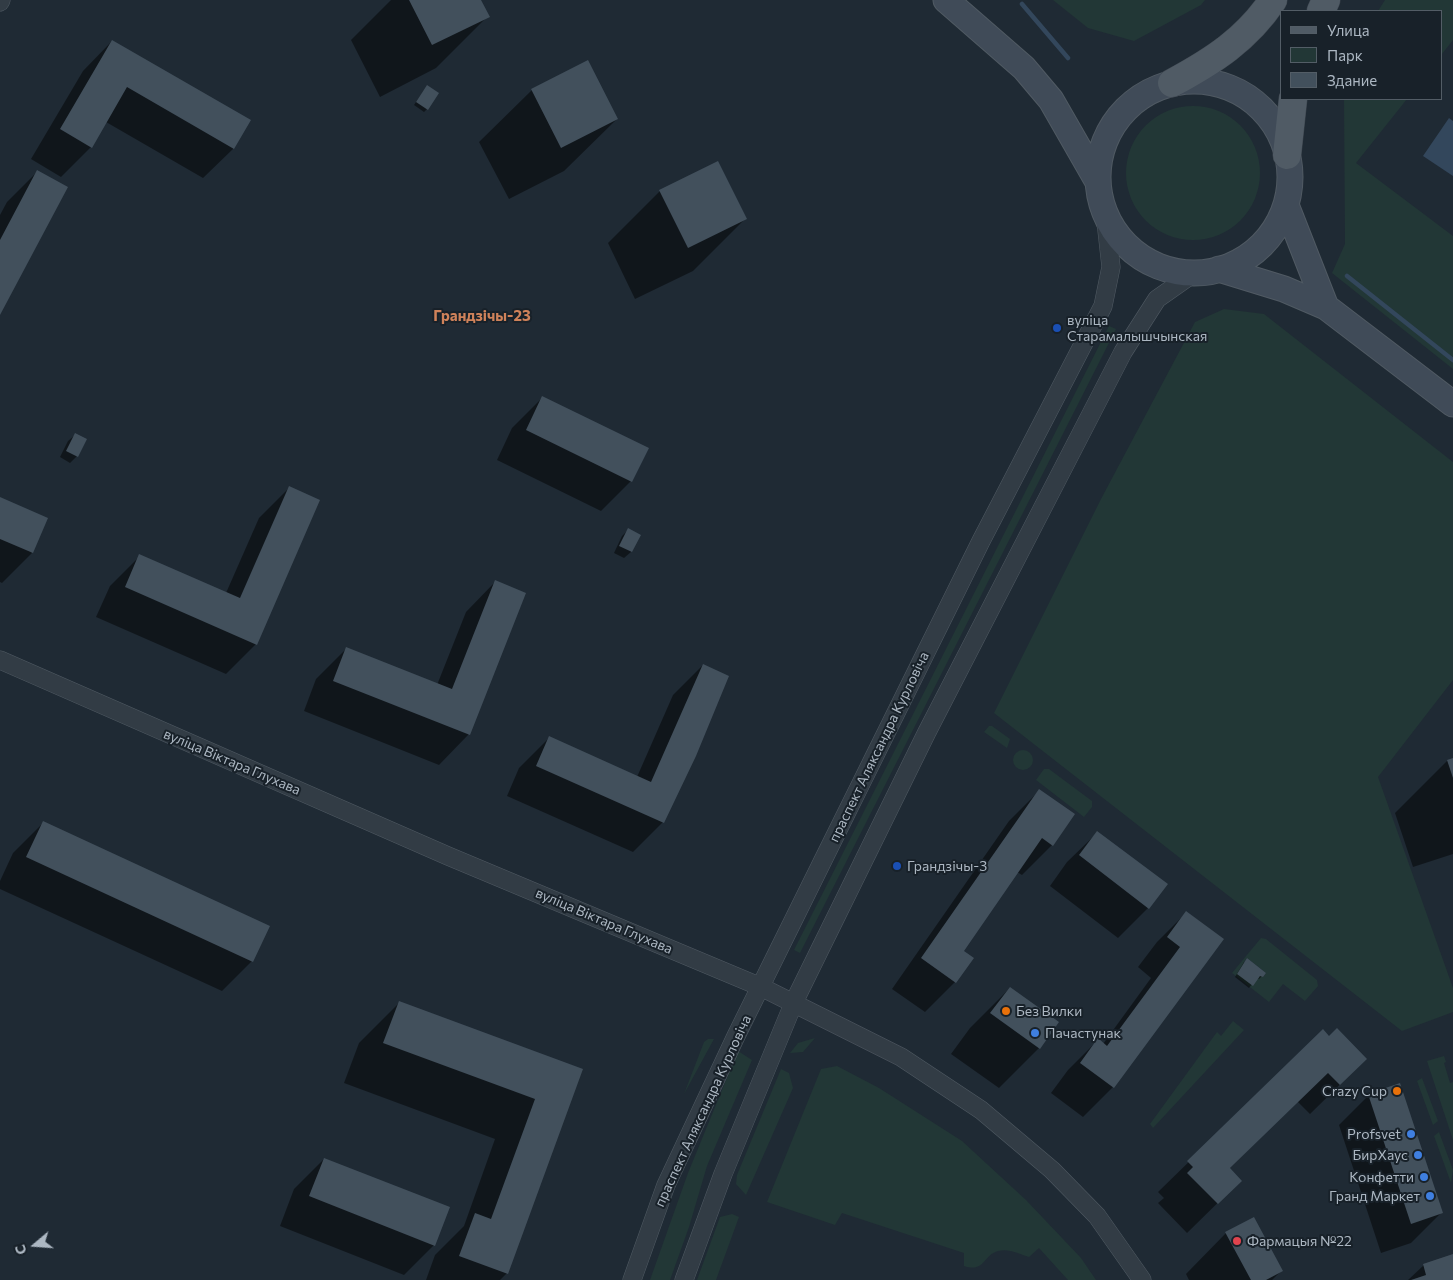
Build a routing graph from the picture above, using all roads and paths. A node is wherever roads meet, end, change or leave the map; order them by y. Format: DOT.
graph roads {
  1 [pos="946,0"];
  2 [pos="1273,0"];
  3 [pos="1172,83"];
  4 [pos="1293,100"];
  5 [pos="1288,155"];
  6 [pos="1098,182"];
  7 [pos="1286,205"];
  8 [pos="1105,213"];
  9 [pos="1219,269"];
  10 [pos="1194,273"];
  11 [pos="1326,308"];
  12 [pos="1453,404"];
  13 [pos="0,660"];
  14 [pos="760,987"];
  15 [pos="794,1002"];
  16 [pos="632,1280"];
  17 [pos="684,1280"];
  18 [pos="1142,1280"];
  1 -- 6 [label="main road"];
  2 -- 3 [label="main road"];
  3 -- 5 [label="main road"];
  3 -- 6 [label="main road"];
  4 -- 5 [label="main road"];
  5 -- 7 [label="main road"];
  6 -- 8 [label="main road"];
  7 -- 9 [label="main road"];
  7 -- 11 [label="main road"];
  8 -- 10 [label="main road"];
  8 -- 14 [label="street, праспект Аляксандра Курловіча"];
  9 -- 10 [label="main road"];
  9 -- 11 [label="main road"];
  10 -- 15 [label="street"];
  11 -- 12 [label="main road"];
  13 -- 14 [label="street, вуліца Віктара Глухава"];
  14 -- 15 [label="street, вуліца Віктара Глухава"];
  14 -- 16 [label="street, праспект Аляксандра Курловіча"];
  15 -- 17 [label="street"];
  15 -- 18 [label="street, вуліца Віктара Глухава"];
}
